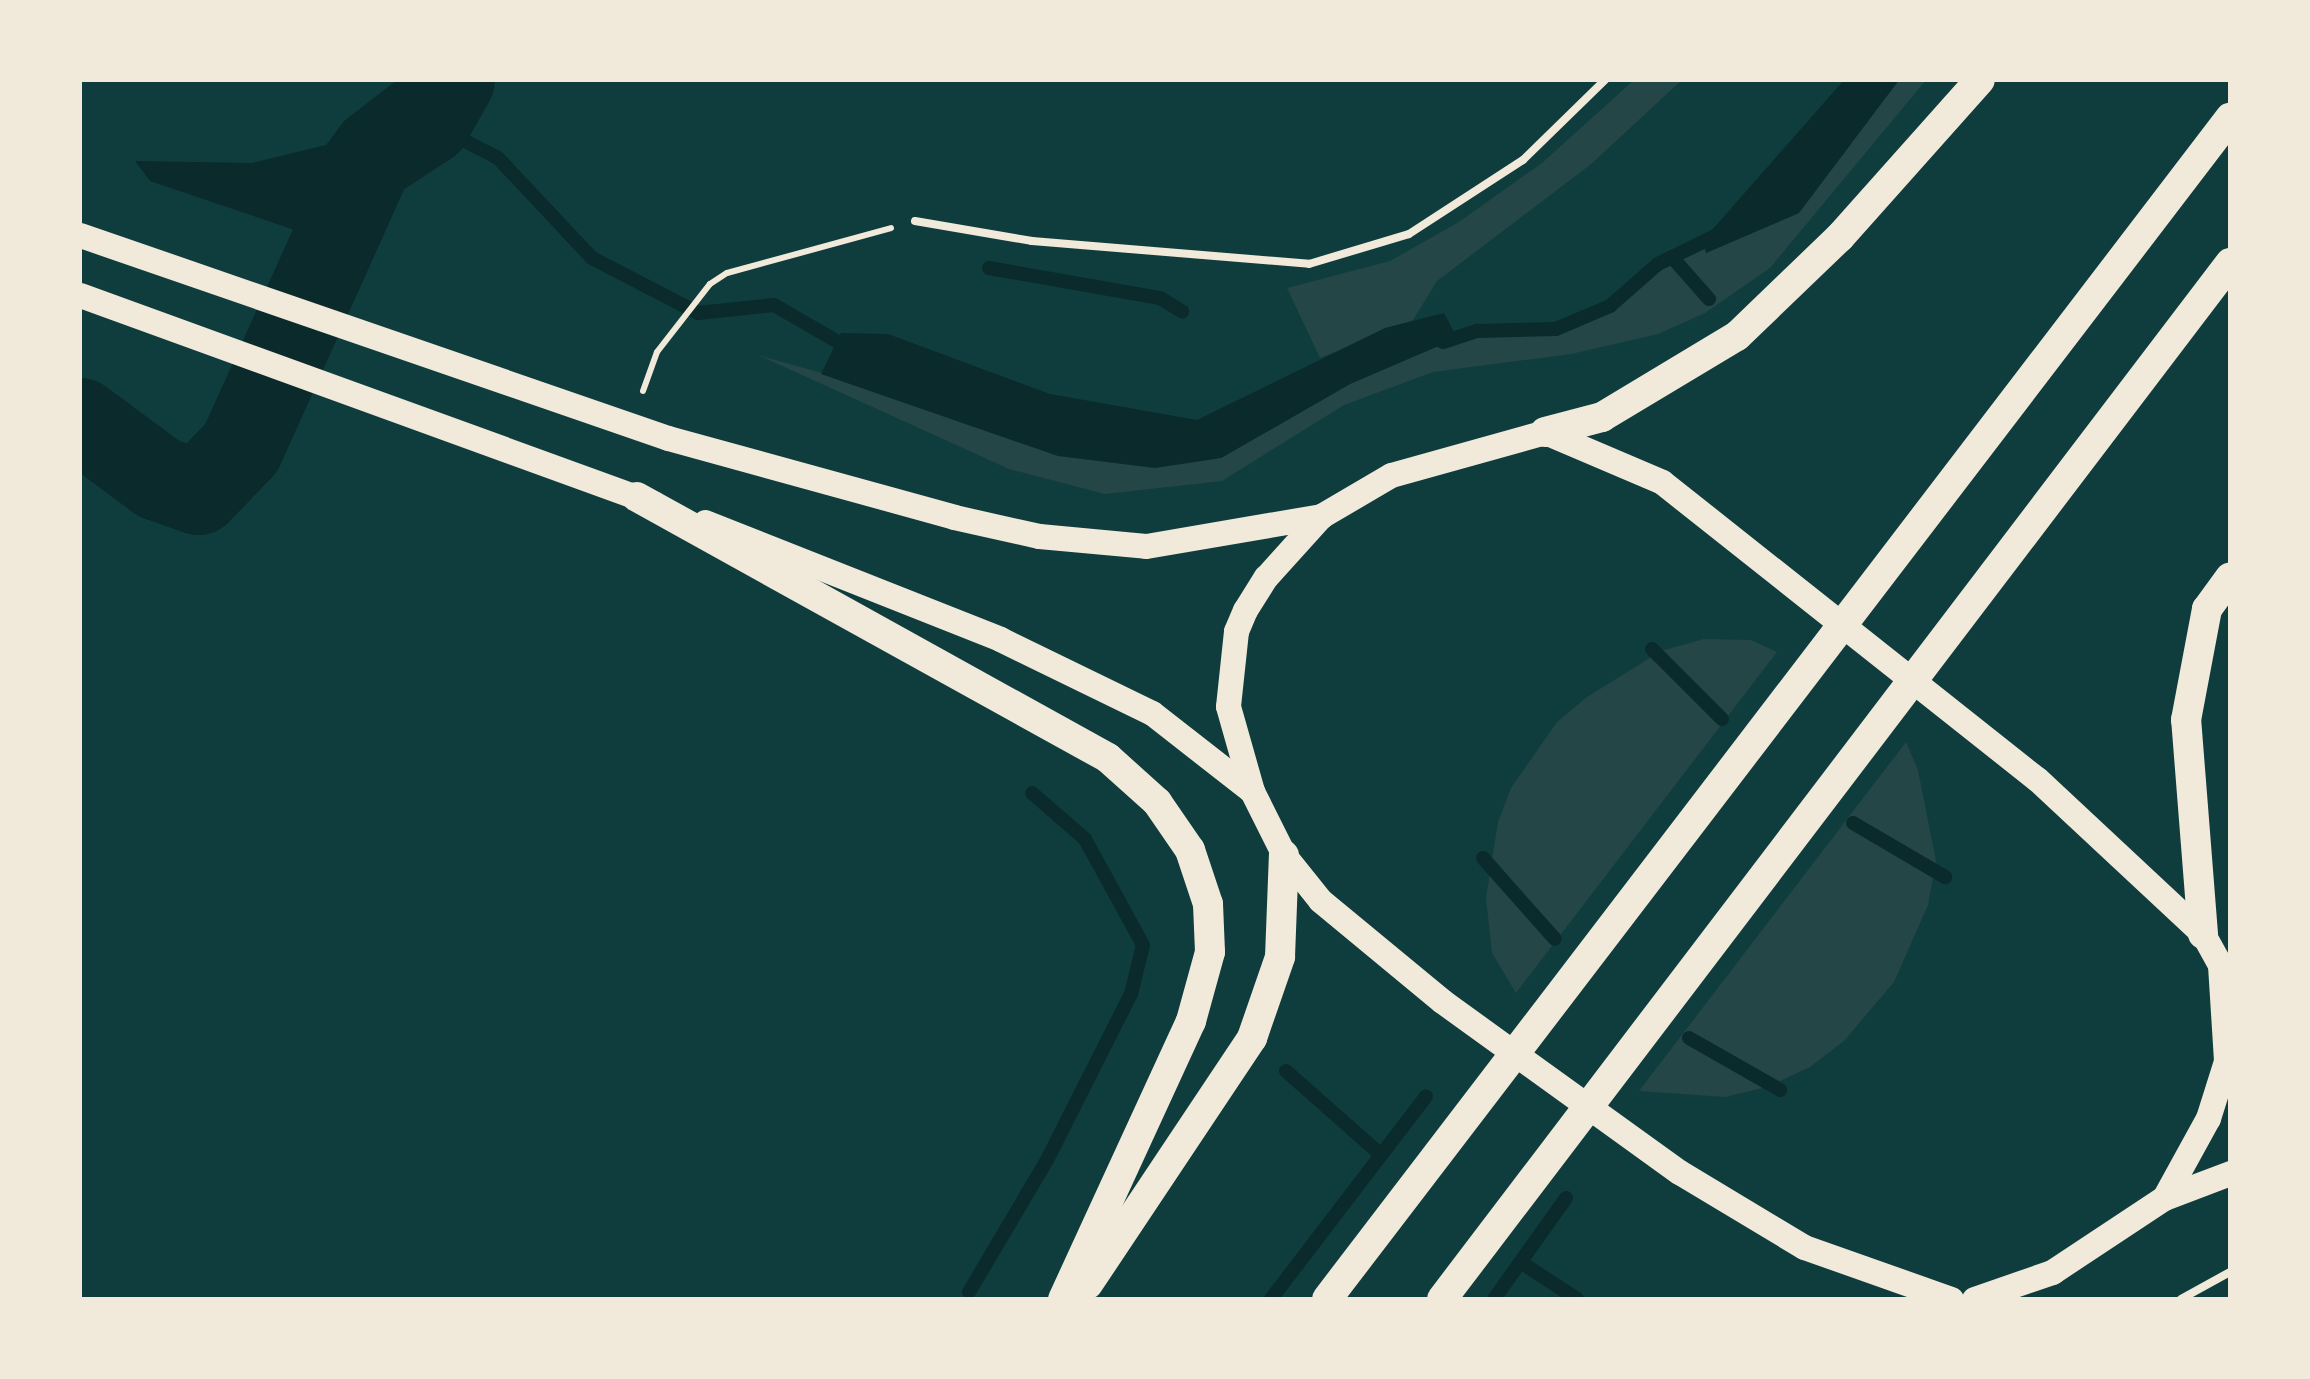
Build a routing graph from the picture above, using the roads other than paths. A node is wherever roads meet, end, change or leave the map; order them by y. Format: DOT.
graph roads {
  1 [pos="1605,80"];
  2 [pos="1980,80"];
  3 [pos="2230,118"];
  4 [pos="915,221"];
  5 [pos="80,236"];
  6 [pos="2230,263"];
  7 [pos="80,295"];
  8 [pos="1545,432"];
  9 [pos="637,498"];
  10 [pos="1321,516"];
  11 [pos="2230,578"];
  12 [pos="1252,791"];
  13 [pos="1284,855"];
  14 [pos="2204,934"];
  15 [pos="2225,969"];
  16 [pos="2230,1174"];
  17 [pos="2164,1198"];
  18 [pos="2230,1272"];
  19 [pos="1063,1299"];
  20 [pos="1078,1299"];
  21 [pos="1327,1299"];
  22 [pos="1442,1299"];
  23 [pos="1951,1299"];
  24 [pos="1974,1299"];
  25 [pos="2181,1299"];
  1 -- 4 [label="lane"];
  2 -- 8 [label="highway"];
  3 -- 21 [label="highway"];
  5 -- 10 [label="main road"];
  6 -- 22 [label="highway"];
  7 -- 9 [label="main road"];
  8 -- 10 [label="main road"];
  8 -- 14 [label="main road"];
  9 -- 12 [label="main road"];
  9 -- 19 [label="highway"];
  10 -- 12 [label="main road"];
  11 -- 14 [label="highway"];
  12 -- 13 [label="main road"];
  13 -- 20 [label="highway"];
  13 -- 23 [label="main road"];
  14 -- 15 [label="main road"];
  15 -- 17 [label="main road"];
  16 -- 17 [label="main road"];
  17 -- 24 [label="main road"];
  18 -- 25 [label="lane"];
}
